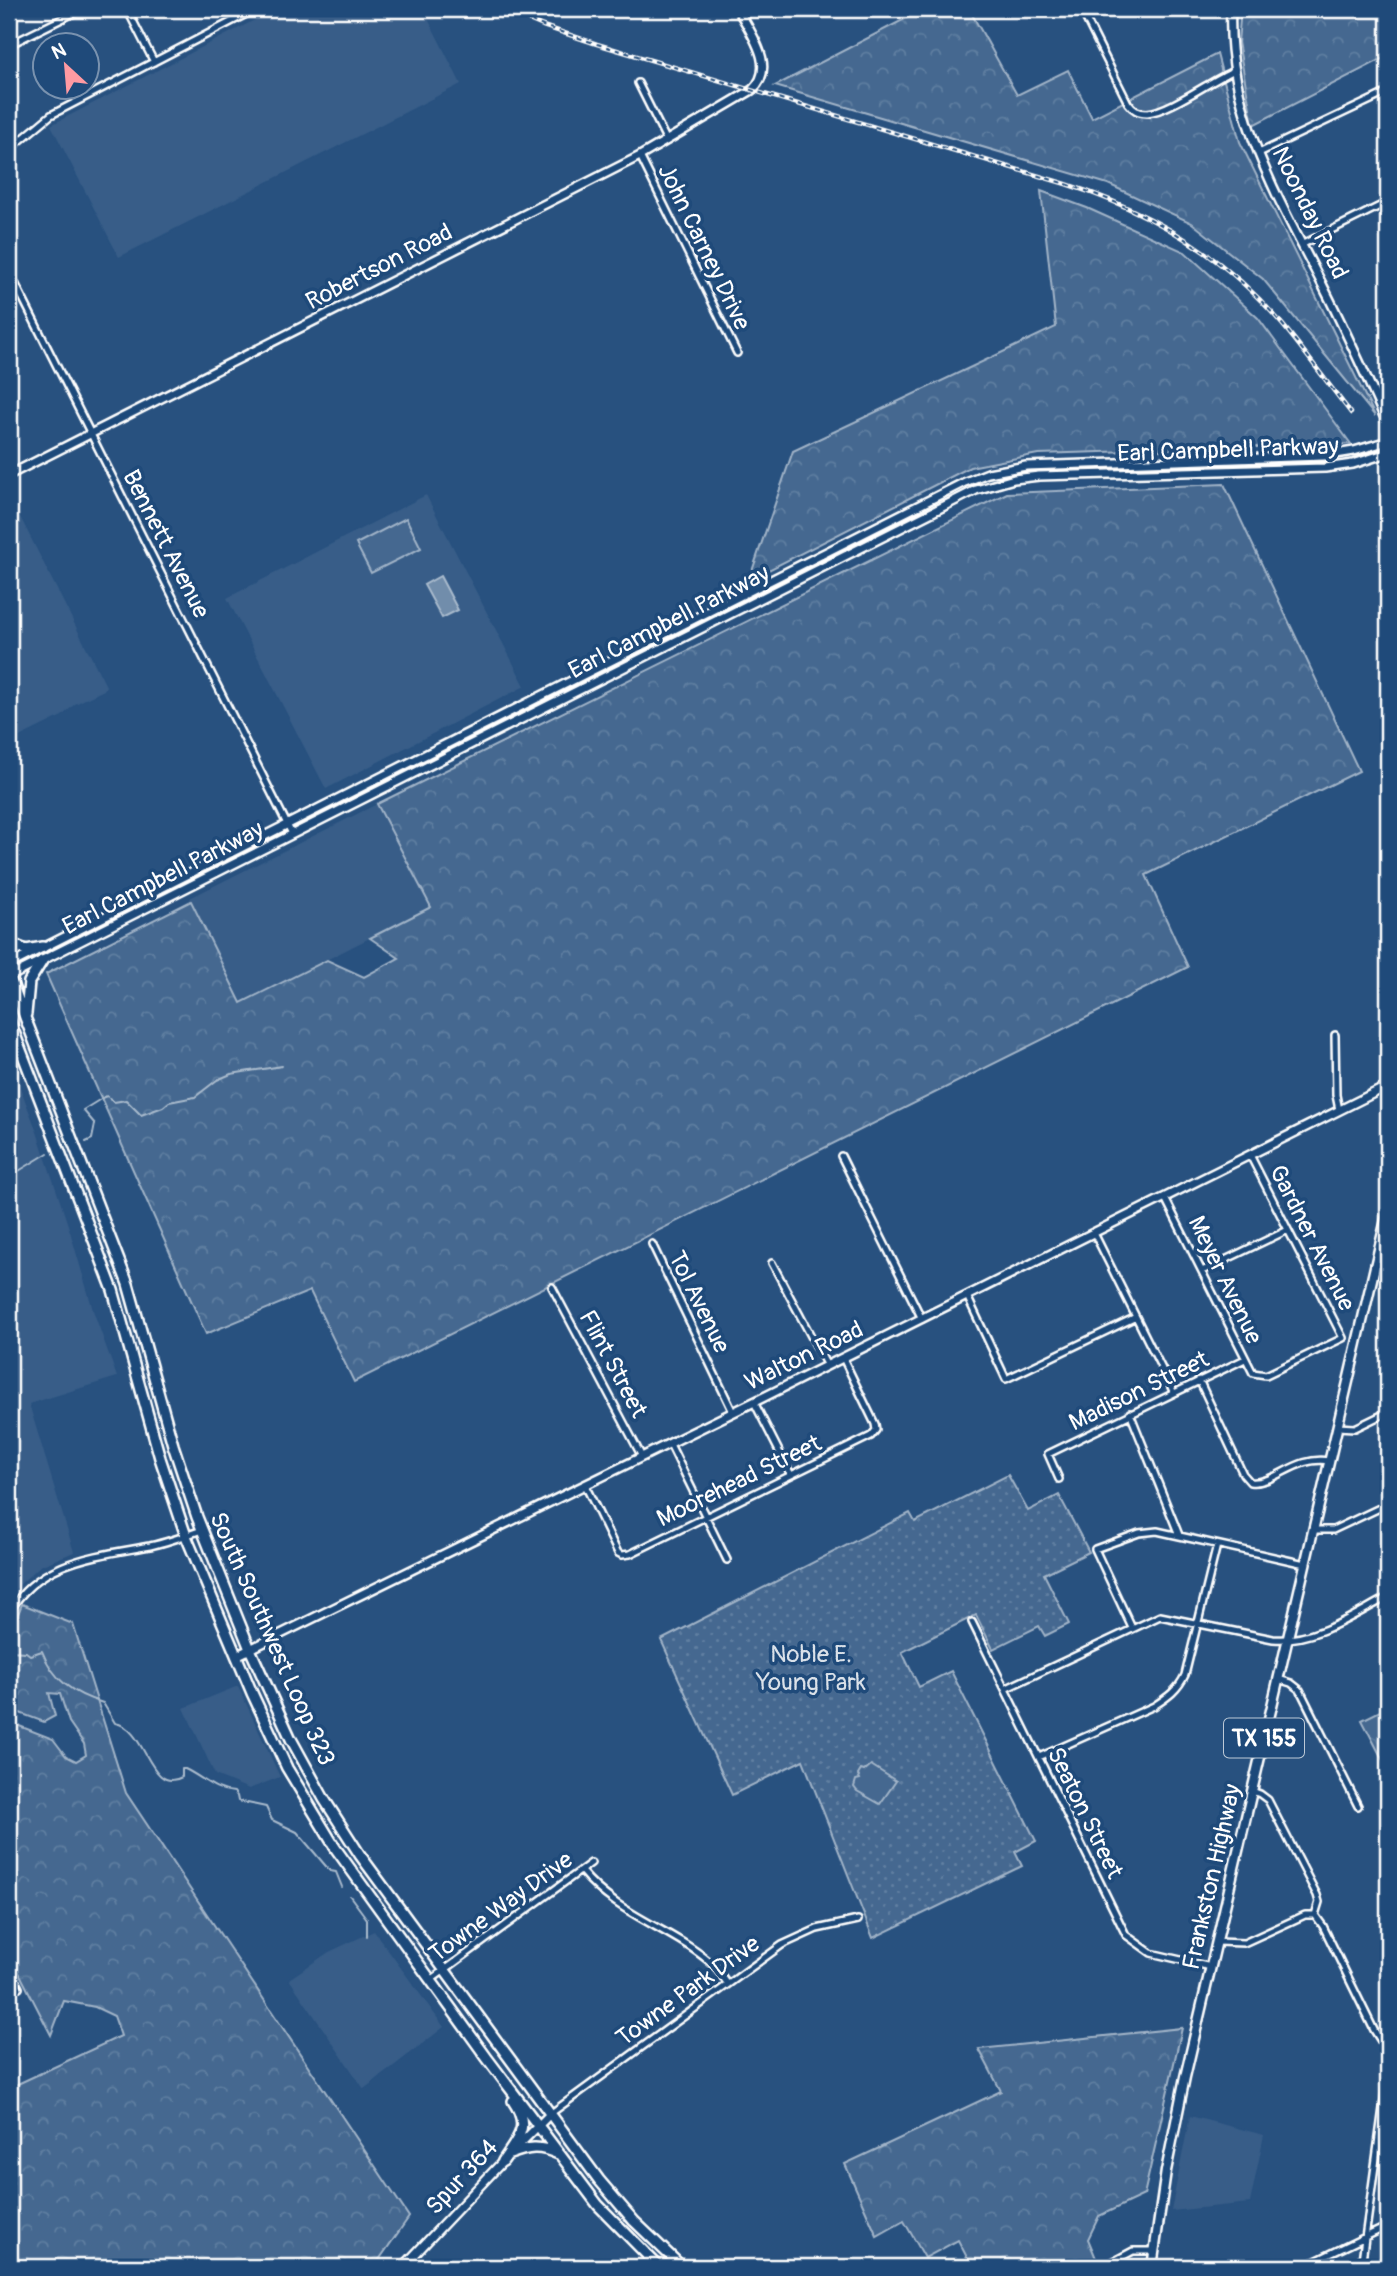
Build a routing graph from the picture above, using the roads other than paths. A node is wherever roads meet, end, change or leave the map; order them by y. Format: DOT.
graph roads {
  1 [pos="82,9"];
  2 [pos="127,9"];
  3 [pos="256,9"];
  4 [pos="598,9"];
  5 [pos="617,9"];
  6 [pos="738,9"];
  7 [pos="1081,9"];
  8 [pos="1231,9"];
  9 [pos="9,45"];
  10 [pos="154,62"];
  11 [pos="1233,71"];
  12 [pos="638,83"];
  13 [pos="1388,92"];
  14 [pos="667,141"];
  15 [pos="9,150"];
  16 [pos="1259,153"];
  17 [pos="640,156"];
  18 [pos="1388,202"];
  19 [pos="1301,245"];
  20 [pos="9,271"];
  21 [pos="737,353"];
  22 [pos="1388,425"];
  23 [pos="91,434"];
  24 [pos="1388,441"];
  25 [pos="1388,453"];
  26 [pos="9,475"];
  27 [pos="965,482"];
  28 [pos="969,493"];
  29 [pos="625,653"];
  30 [pos="630,663"];
  31 [pos="287,824"];
  32 [pos="292,834"];
  33 [pos="9,943"];
  34 [pos="43,947"];
  35 [pos="42,961"];
  36 [pos="9,965"];
  37 [pos="9,977"];
  38 [pos="26,1019"];
  39 [pos="10,1024"];
  40 [pos="1335,1035"];
  41 [pos="1388,1086"];
  42 [pos="1339,1110"];
  43 [pos="1250,1155"];
  44 [pos="841,1156"];
  45 [pos="1165,1198"];
  46 [pos="82,1208"];
  47 [pos="1388,1211"];
  48 [pos="107,1227"];
  49 [pos="1288,1230"];
  50 [pos="1094,1233"];
  51 [pos="652,1244"];
  52 [pos="772,1263"];
  53 [pos="1202,1271"];
  54 [pos="552,1287"];
  55 [pos="967,1296"];
  56 [pos="1136,1317"];
  57 [pos="922,1319"];
  58 [pos="1343,1338"];
  59 [pos="1358,1341"];
  60 [pos="842,1358"];
  61 [pos="1245,1359"];
  62 [pos="827,1366"];
  63 [pos="1199,1380"];
  64 [pos="1174,1393"];
  65 [pos="754,1402"];
  66 [pos="733,1412"];
  67 [pos="1388,1412"];
  68 [pos="1130,1413"];
  69 [pos="1337,1427"];
  70 [pos="670,1444"];
  71 [pos="642,1457"];
  72 [pos="1329,1461"];
  73 [pos="791,1475"];
  74 [pos="1059,1479"];
  75 [pos="586,1485"];
  76 [pos="1388,1504"];
  77 [pos="706,1517"];
  78 [pos="202,1530"];
  79 [pos="1313,1530"];
  80 [pos="1179,1535"];
  81 [pos="186,1536"];
  82 [pos="1217,1545"];
  83 [pos="727,1560"];
  84 [pos="1305,1564"];
  85 [pos="1388,1597"];
  86 [pos="9,1613"];
  87 [pos="972,1622"];
  88 [pos="1197,1622"];
  89 [pos="1132,1628"];
  90 [pos="1287,1640"];
  91 [pos="250,1649"];
  92 [pos="236,1656"];
  93 [pos="1278,1679"];
  94 [pos="1007,1688"];
  95 [pos="1040,1757"];
  96 [pos="1252,1791"];
  97 [pos="1358,1806"];
  98 [pos="591,1863"];
  99 [pos="581,1871"];
  100 [pos="1315,1916"];
  101 [pos="858,1920"];
  102 [pos="1217,1942"];
  103 [pos="1211,1967"];
  104 [pos="9,1968"];
  105 [pos="445,1970"];
  106 [pos="432,1980"];
  107 [pos="727,1983"];
  108 [pos="19,1987"];
  109 [pos="1388,2052"];
  110 [pos="487,2058"];
  111 [pos="1388,2072"];
  112 [pos="550,2114"];
  113 [pos="537,2125"];
  114 [pos="560,2155"];
  115 [pos="507,2158"];
  116 [pos="1388,2226"];
  117 [pos="1363,2238"];
  118 [pos="1154,2251"];
  119 [pos="403,2267"];
  120 [pos="659,2267"];
  121 [pos="682,2267"];
  122 [pos="1103,2267"];
  123 [pos="1152,2267"];
  124 [pos="1303,2267"];
  125 [pos="1361,2267"];
  1 -- 9 [label="street"];
  2 -- 10 [label="street"];
  3 -- 10 [label="street"];
  4 -- 5 [label="street"];
  6 -- 14 [label="main road, Robertson Road"];
  7 -- 11 [label="street"];
  8 -- 11 [label="main road, Noonday Road"];
  10 -- 15 [label="street"];
  11 -- 16 [label="main road, Noonday Road"];
  12 -- 14 [label="street"];
  13 -- 16 [label="street"];
  14 -- 17 [label="main road, Robertson Road"];
  16 -- 19 [label="main road, Noonday Road"];
  17 -- 21 [label="street, John Carney Drive"];
  17 -- 23 [label="main road, Robertson Road"];
  18 -- 19 [label="street"];
  19 -- 22 [label="main road, Noonday Road"];
  20 -- 23 [label="street, Bennett Avenue"];
  23 -- 26 [label="main road, Robertson Road"];
  23 -- 31 [label="street, Bennett Avenue"];
  24 -- 27 [label="main road, Earl Campbell Parkway"];
  25 -- 28 [label="main road, Earl Campbell Parkway"];
  27 -- 28 [label="main road"];
  27 -- 29 [label="main road, Earl Campbell Parkway"];
  28 -- 30 [label="main road, Earl Campbell Parkway"];
  29 -- 30 [label="main road"];
  29 -- 31 [label="main road, Earl Campbell Parkway"];
  30 -- 32 [label="main road, Earl Campbell Parkway"];
  31 -- 32 [label="street, Bennett Avenue"];
  31 -- 34 [label="main road, Earl Campbell Parkway"];
  32 -- 35 [label="main road, Earl Campbell Parkway"];
  33 -- 34 [label="highway"];
  34 -- 36 [label="main road, Earl Campbell Parkway"];
  35 -- 37 [label="main road, Earl Campbell Parkway"];
  35 -- 38 [label="highway"];
  37 -- 38 [label="highway, South Southwest Loop 323"];
  38 -- 48 [label="highway, South Southwest Loop 323"];
  39 -- 46 [label="highway, South Southwest Loop 323"];
  40 -- 42 [label="street"];
  41 -- 42 [label="main road, Walton Road"];
  42 -- 43 [label="main road, Walton Road"];
  43 -- 45 [label="main road, Walton Road"];
  43 -- 49 [label="street, Gardner Avenue"];
  44 -- 57 [label="street"];
  45 -- 50 [label="main road, Walton Road"];
  45 -- 53 [label="street, Meyer Avenue"];
  46 -- 48 [label="highway"];
  46 -- 81 [label="highway, South Southwest Loop 323"];
  47 -- 59 [label="main road, Frankston Highway / TX 155"];
  48 -- 78 [label="highway, South Southwest Loop 323"];
  49 -- 53 [label="street"];
  49 -- 58 [label="street, Gardner Avenue"];
  50 -- 55 [label="main road, Walton Road"];
  50 -- 56 [label="street"];
  51 -- 66 [label="street, Tol Avenue"];
  52 -- 62 [label="street"];
  53 -- 61 [label="street, Meyer Avenue"];
  54 -- 71 [label="street, Flint Street"];
  55 -- 56 [label="street"];
  55 -- 57 [label="main road, Walton Road"];
  56 -- 64 [label="street"];
  57 -- 60 [label="main road, Walton Road"];
  58 -- 59 [label="street"];
  58 -- 61 [label="street, Meyer Avenue"];
  59 -- 69 [label="main road, Frankston Highway / TX 155"];
  60 -- 62 [label="main road, Walton Road"];
  60 -- 73 [label="street, Moorehead Street"];
  61 -- 63 [label="street, Madison Street"];
  62 -- 65 [label="main road, Walton Road"];
  63 -- 64 [label="street, Madison Street"];
  63 -- 72 [label="street"];
  64 -- 68 [label="street, Madison Street"];
  65 -- 66 [label="main road, Walton Road"];
  65 -- 73 [label="street"];
  66 -- 70 [label="main road, Walton Road"];
  67 -- 69 [label="street"];
  68 -- 74 [label="street, Madison Street"];
  68 -- 80 [label="street"];
  69 -- 72 [label="main road, Frankston Highway / TX 155"];
  70 -- 71 [label="main road, Walton Road"];
  70 -- 77 [label="street"];
  71 -- 75 [label="main road, Walton Road"];
  72 -- 79 [label="main road, Frankston Highway / TX 155"];
  73 -- 77 [label="street, Moorehead Street"];
  75 -- 77 [label="street, Moorehead Street"];
  75 -- 91 [label="main road, Walton Road"];
  76 -- 79 [label="street"];
  77 -- 83 [label="street"];
  78 -- 81 [label="street"];
  78 -- 91 [label="highway, South Southwest Loop 323"];
  79 -- 84 [label="main road, Frankston Highway / TX 155"];
  80 -- 82 [label="street"];
  80 -- 89 [label="street"];
  81 -- 86 [label="street"];
  81 -- 92 [label="highway, South Southwest Loop 323"];
  82 -- 84 [label="street"];
  82 -- 88 [label="street"];
  84 -- 90 [label="main road, Frankston Highway / TX 155"];
  85 -- 90 [label="street"];
  87 -- 94 [label="street, Seaton Street"];
  88 -- 89 [label="street"];
  88 -- 90 [label="street"];
  88 -- 95 [label="street"];
  89 -- 94 [label="street"];
  90 -- 93 [label="main road, Frankston Highway / TX 155"];
  91 -- 92 [label="main road, Walton Road"];
  91 -- 105 [label="highway, South Southwest Loop 323"];
  92 -- 106 [label="highway, South Southwest Loop 323"];
  93 -- 96 [label="main road, Frankston Highway / TX 155"];
  93 -- 97 [label="street"];
  94 -- 95 [label="street, Seaton Street"];
  95 -- 103 [label="street, Seaton Street"];
  96 -- 100 [label="street"];
  96 -- 102 [label="main road, Frankston Highway / TX 155"];
  98 -- 99 [label="street, Towne Way Drive"];
  99 -- 105 [label="street, Towne Way Drive"];
  99 -- 107 [label="street"];
  100 -- 102 [label="street"];
  100 -- 109 [label="street"];
  101 -- 107 [label="street, Towne Park Drive"];
  102 -- 103 [label="main road, Frankston Highway / TX 155"];
  103 -- 118 [label="main road, Frankston Highway / TX 155"];
  104 -- 108 [label="street"];
  105 -- 106 [label="street, Towne Way Drive"];
  105 -- 112 [label="highway, South Southwest Loop 323"];
  106 -- 110 [label="highway, South Southwest Loop 323"];
  107 -- 112 [label="street, Towne Park Drive"];
  110 -- 113 [label="highway, South Southwest Loop 323"];
  110 -- 115 [label="highway"];
  111 -- 117 [label="street"];
  112 -- 113 [label="main road, Spur 364"];
  112 -- 121 [label="highway, South Southwest Loop 323"];
  113 -- 114 [label="highway, South Southwest Loop 323"];
  113 -- 115 [label="main road, Spur 364"];
  114 -- 115 [label="highway"];
  114 -- 120 [label="highway, South Southwest Loop 323"];
  115 -- 119 [label="main road, Spur 364"];
  116 -- 117 [label="street"];
  117 -- 124 [label="street"];
  117 -- 125 [label="street"];
  118 -- 122 [label="street"];
  118 -- 123 [label="main road, Frankston Highway / TX 155"];
}
